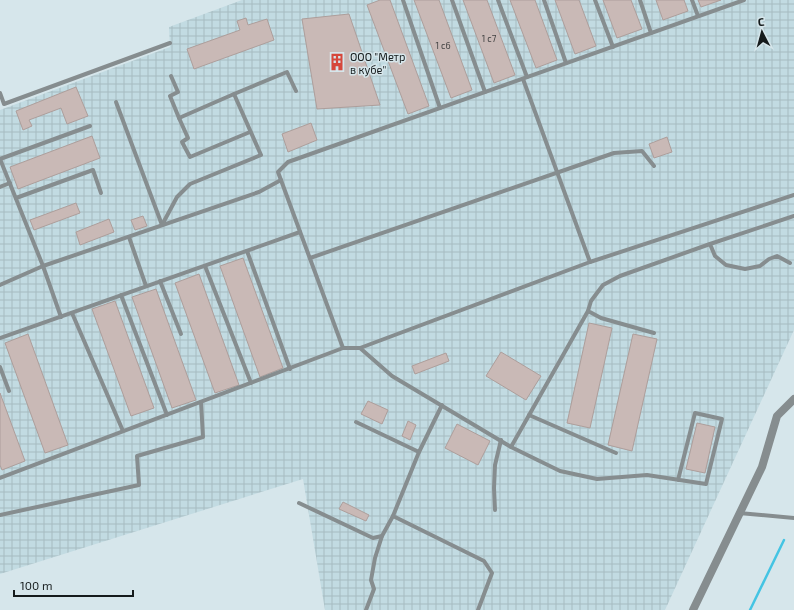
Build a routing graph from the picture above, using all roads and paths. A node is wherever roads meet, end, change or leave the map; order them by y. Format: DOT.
graph roads {
  1 [pos="403,0"];
  2 [pos="452,0"];
  3 [pos="498,0"];
  4 [pos="544,0"];
  5 [pos="595,0"];
  6 [pos="640,0"];
  7 [pos="692,0"];
  8 [pos="744,0"];
  9 [pos="736,1"];
  10 [pos="698,16"];
  11 [pos="651,33"];
  12 [pos="170,43"];
  13 [pos="613,46"];
  14 [pos="566,63"];
  15 [pos="171,76"];
  16 [pos="525,78"];
  17 [pos="296,92"];
  18 [pos="485,92"];
  19 [pos="0,93"];
  20 [pos="234,94"];
  21 [pos="116,102"];
  22 [pos="2,105"];
  23 [pos="440,108"];
  24 [pos="179,118"];
  25 [pos="90,126"];
  26 [pos="250,132"];
  27 [pos="0,159"];
  28 [pos="654,166"];
  29 [pos="557,173"];
  30 [pos="281,180"];
  31 [pos="10,183"];
  32 [pos="0,187"];
  33 [pos="101,193"];
  34 [pos="794,195"];
  35 [pos="16,198"];
  36 [pos="794,216"];
  37 [pos="162,225"];
  38 [pos="300,232"];
  39 [pos="129,237"];
  40 [pos="710,244"];
  41 [pos="246,251"];
  42 [pos="310,258"];
  43 [pos="590,262"];
  44 [pos="790,263"];
  45 [pos="43,266"];
  46 [pos="205,266"];
  47 [pos="160,281"];
  48 [pos="0,285"];
  49 [pos="146,286"];
  50 [pos="121,295"];
  51 [pos="588,310"];
  52 [pos="72,313"];
  53 [pos="61,317"];
  54 [pos="654,333"];
  55 [pos="180,334"];
  56 [pos="0,338"];
  57 [pos="343,348"];
  58 [pos="360,348"];
  59 [pos="0,367"];
  60 [pos="290,369"];
  61 [pos="251,383"];
  62 [pos="9,391"];
  63 [pos="794,399"];
  64 [pos="201,402"];
  65 [pos="442,405"];
  66 [pos="167,415"];
  67 [pos="529,415"];
  68 [pos="356,422"];
  69 [pos="123,431"];
  70 [pos="501,440"];
  71 [pos="511,447"];
  72 [pos="419,452"];
  73 [pos="616,453"];
  74 [pos="0,478"];
  75 [pos="678,480"];
  76 [pos="299,503"];
  77 [pos="495,510"];
  78 [pos="739,514"];
  79 [pos="0,515"];
  80 [pos="393,516"];
  81 [pos="794,518"];
  82 [pos="382,536"];
  83 [pos="366,610"];
  84 [pos="478,610"];
  85 [pos="693,610"];
  1 -- 23 [label="lane"];
  2 -- 18 [label="lane"];
  3 -- 16 [label="lane"];
  4 -- 14 [label="lane"];
  5 -- 13 [label="lane"];
  6 -- 11 [label="lane"];
  7 -- 10 [label="lane"];
  8 -- 9 [label="lane"];
  9 -- 10 [label="lane"];
  10 -- 11 [label="lane"];
  11 -- 13 [label="lane"];
  12 -- 22 [label="lane"];
  13 -- 14 [label="lane"];
  14 -- 16 [label="lane"];
  15 -- 24 [label="lane"];
  16 -- 18 [label="lane"];
  16 -- 29 [label="lane"];
  17 -- 20 [label="lane"];
  18 -- 23 [label="lane"];
  19 -- 22 [label="lane"];
  20 -- 24 [label="lane"];
  20 -- 26 [label="lane"];
  21 -- 37 [label="lane"];
  23 -- 30 [label="lane"];
  24 -- 26 [label="lane"];
  25 -- 27 [label="lane"];
  26 -- 37 [label="lane"];
  27 -- 31 [label="lane"];
  28 -- 29 [label="lane"];
  29 -- 42 [label="lane"];
  29 -- 43 [label="lane"];
  30 -- 37 [label="lane"];
  30 -- 38 [label="lane"];
  31 -- 32 [label="lane"];
  31 -- 35 [label="lane"];
  33 -- 35 [label="lane"];
  34 -- 43 [label="lane"];
  35 -- 45 [label="lane"];
  36 -- 40 [label="lane"];
  37 -- 39 [label="lane"];
  38 -- 41 [label="lane"];
  38 -- 42 [label="lane"];
  39 -- 45 [label="lane"];
  39 -- 49 [label="lane"];
  40 -- 44 [label="lane"];
  40 -- 51 [label="lane"];
  41 -- 46 [label="lane"];
  41 -- 60 [label="lane"];
  42 -- 57 [label="lane"];
  43 -- 58 [label="lane"];
  45 -- 48 [label="lane"];
  45 -- 53 [label="lane"];
  46 -- 47 [label="lane"];
  46 -- 61 [label="lane"];
  47 -- 49 [label="lane"];
  47 -- 55 [label="lane"];
  49 -- 50 [label="lane"];
  50 -- 52 [label="lane"];
  50 -- 66 [label="lane"];
  51 -- 54 [label="lane"];
  51 -- 67 [label="lane"];
  52 -- 53 [label="lane"];
  52 -- 69 [label="lane"];
  53 -- 56 [label="lane"];
  57 -- 58 [label="lane"];
  57 -- 60 [label="lane"];
  58 -- 65 [label="lane"];
  59 -- 62 [label="lane"];
  60 -- 61 [label="lane"];
  61 -- 64 [label="lane"];
  63 -- 78 [label="street"];
  64 -- 66 [label="lane"];
  64 -- 79 [label="lane"];
  65 -- 70 [label="lane"];
  65 -- 72 [label="lane"];
  66 -- 69 [label="lane"];
  67 -- 71 [label="lane"];
  67 -- 73 [label="lane"];
  68 -- 72 [label="lane"];
  69 -- 74 [label="lane"];
  70 -- 71 [label="lane"];
  70 -- 77 [label="lane"];
  71 -- 75 [label="lane"];
  72 -- 80 [label="lane"];
  75 -- 75 [label="lane"];
  76 -- 82 [label="lane"];
  78 -- 81 [label="lane"];
  78 -- 85 [label="street"];
  80 -- 82 [label="lane"];
  80 -- 84 [label="lane"];
  82 -- 83 [label="lane"];
}
